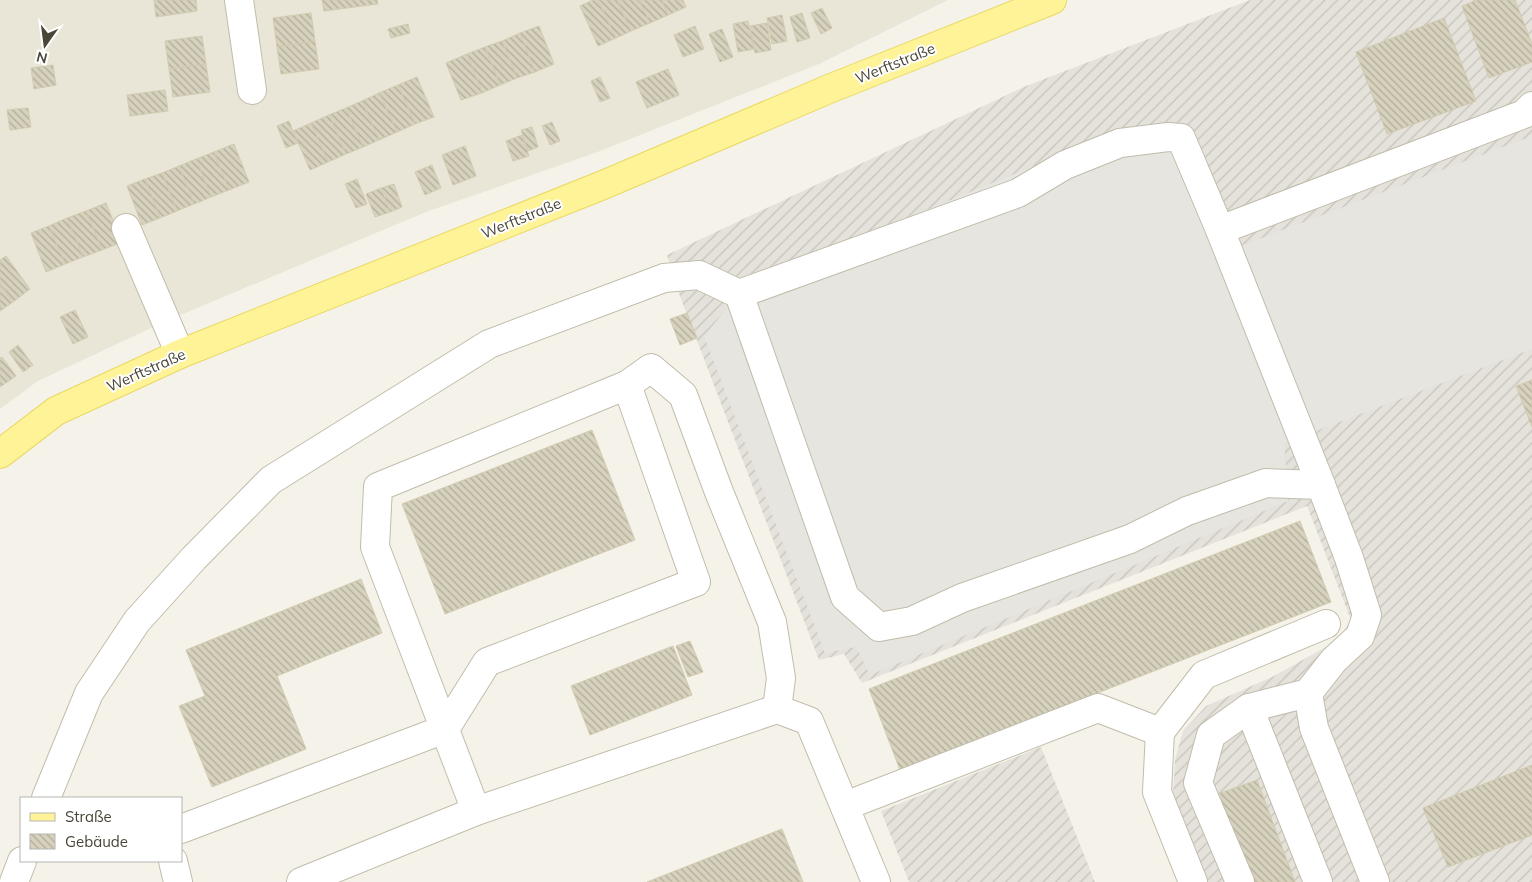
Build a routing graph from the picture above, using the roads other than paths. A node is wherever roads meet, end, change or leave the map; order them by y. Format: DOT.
graph roads {
  1 [pos="239,0"];
  2 [pos="1052,0"];
  3 [pos="252,90"];
  4 [pos="1532,106"];
  5 [pos="126,228"];
  6 [pos="1220,230"];
  7 [pos="739,294"];
  8 [pos="180,354"];
  9 [pos="627,385"];
  10 [pos="0,454"];
  11 [pos="1321,485"];
  12 [pos="1326,624"];
  13 [pos="1308,693"];
  14 [pos="1249,708"];
  15 [pos="777,709"];
  16 [pos="445,730"];
  17 [pos="1160,732"];
  18 [pos="46,797"];
  19 [pos="844,806"];
  20 [pos="476,811"];
  21 [pos="182,829"];
  22 [pos="22,862"];
  23 [pos="173,862"];
  24 [pos="14,882"];
  25 [pos="178,882"];
  26 [pos="301,882"];
  27 [pos="876,882"];
  28 [pos="1193,882"];
  29 [pos="1240,882"];
  30 [pos="1318,882"];
  31 [pos="1375,882"];
  1 -- 3 [label="street"];
  2 -- 8 [label="main road, Werftstraße"];
  4 -- 6 [label="street"];
  5 -- 8 [label="street"];
  6 -- 7 [label="street"];
  6 -- 11 [label="street"];
  7 -- 11 [label="street"];
  7 -- 18 [label="street"];
  8 -- 10 [label="main road, Werftstraße"];
  9 -- 15 [label="street"];
  9 -- 16 [label="street"];
  9 -- 16 [label="street"];
  11 -- 13 [label="street"];
  12 -- 17 [label="street"];
  13 -- 14 [label="street"];
  13 -- 31 [label="street"];
  14 -- 29 [label="street"];
  14 -- 30 [label="street"];
  15 -- 19 [label="street"];
  15 -- 20 [label="street"];
  16 -- 20 [label="street"];
  16 -- 21 [label="street"];
  17 -- 19 [label="street"];
  17 -- 28 [label="street"];
  19 -- 27 [label="street"];
  20 -- 26 [label="street"];
  22 -- 24 [label="street"];
  23 -- 25 [label="street"];
}
